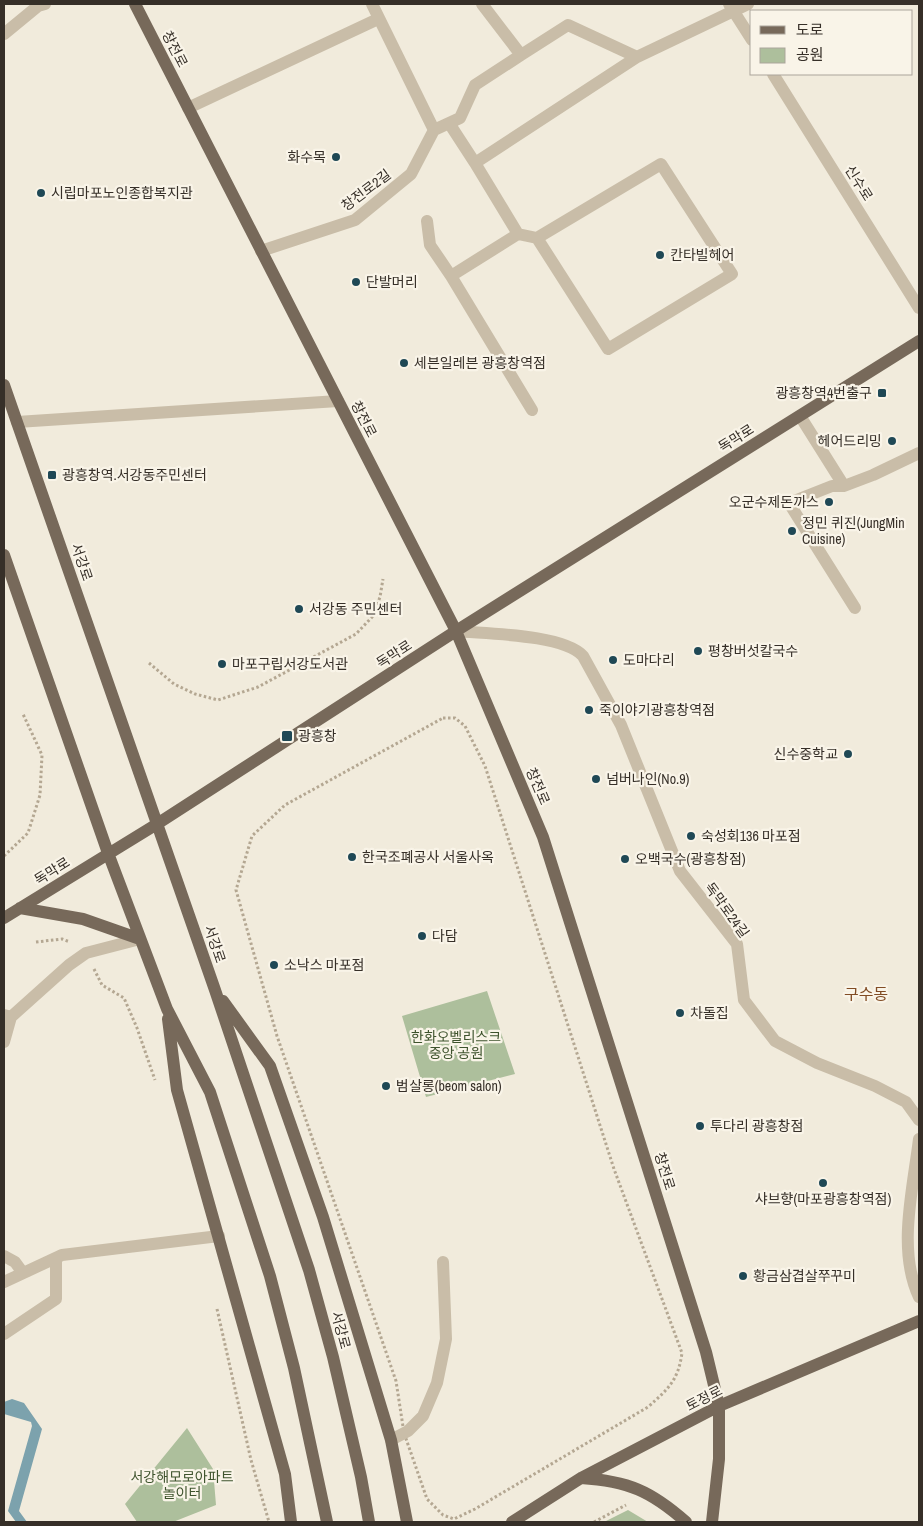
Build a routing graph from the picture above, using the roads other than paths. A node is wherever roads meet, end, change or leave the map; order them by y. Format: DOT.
graph roads {
  1 [pos="45,4"];
  2 [pos="135,4"];
  3 [pos="372,4"];
  4 [pos="482,4"];
  5 [pos="748,4"];
  6 [pos="731,7"];
  7 [pos="378,19"];
  8 [pos="4,34"];
  9 [pos="750,37"];
  10 [pos="521,55"];
  11 [pos="637,57"];
  12 [pos="774,75"];
  13 [pos="188,108"];
  14 [pos="449,123"];
  15 [pos="434,130"];
  16 [pos="475,164"];
  17 [pos="426,222"];
  18 [pos="518,234"];
  19 [pos="537,238"];
  20 [pos="262,251"];
  21 [pos="451,276"];
  22 [pos="919,308"];
  23 [pos="919,341"];
  24 [pos="4,385"];
  25 [pos="338,401"];
  26 [pos="532,410"];
  27 [pos="800,416"];
  28 [pos="17,422"];
  29 [pos="919,453"];
  30 [pos="844,486"];
  31 [pos="4,555"];
  32 [pos="855,608"];
  33 [pos="456,631"];
  34 [pos="158,824"];
  35 [pos="108,853"];
  36 [pos="20,908"];
  37 [pos="4,918"];
  38 [pos="140,938"];
  39 [pos="215,990"];
  40 [pos="167,1009"];
  41 [pos="7,1016"];
  42 [pos="4,1042"];
  43 [pos="918,1116"];
  44 [pos="919,1139"];
  45 [pos="219,1236"];
  46 [pos="4,1256"];
  47 [pos="56,1258"];
  48 [pos="443,1262"];
  49 [pos="23,1273"];
  50 [pos="4,1282"];
  51 [pos="919,1297"];
  52 [pos="919,1321"];
  53 [pos="4,1334"];
  54 [pos="719,1406"];
  55 [pos="391,1440"];
  56 [pos="581,1478"];
  57 [pos="291,1522"];
  58 [pos="327,1522"];
  59 [pos="369,1522"];
  60 [pos="407,1522"];
  61 [pos="512,1522"];
  62 [pos="686,1522"];
  63 [pos="712,1522"];
  1 -- 8 [label="street"];
  2 -- 13 [label="main road, 창전로"];
  3 -- 7 [label="street"];
  4 -- 10 [label="street"];
  5 -- 6 [label="street"];
  6 -- 9 [label="street"];
  6 -- 11 [label="street"];
  7 -- 13 [label="street"];
  7 -- 15 [label="street"];
  10 -- 11 [label="street"];
  10 -- 14 [label="street"];
  11 -- 16 [label="street"];
  12 -- 22 [label="street, 신수로"];
  13 -- 20 [label="main road, 창전로"];
  14 -- 15 [label="street"];
  14 -- 16 [label="street"];
  15 -- 20 [label="street, 창전로2길"];
  16 -- 18 [label="street"];
  17 -- 21 [label="street"];
  18 -- 19 [label="street"];
  18 -- 21 [label="street"];
  19 -- 19 [label="street"];
  20 -- 25 [label="main road, 창전로"];
  21 -- 26 [label="street"];
  23 -- 27 [label="main road, 독막로"];
  24 -- 28 [label="main road, 서강로"];
  25 -- 28 [label="street"];
  25 -- 33 [label="main road, 창전로"];
  27 -- 30 [label="street"];
  27 -- 33 [label="main road, 독막로"];
  28 -- 34 [label="main road, 서강로"];
  29 -- 30 [label="street"];
  30 -- 32 [label="street"];
  31 -- 35 [label="main road"];
  33 -- 34 [label="main road, 독막로"];
  33 -- 43 [label="street, 독막로24길"];
  33 -- 54 [label="main road, 창전로"];
  34 -- 35 [label="main road, 독막로"];
  34 -- 39 [label="main road, 서강로"];
  35 -- 36 [label="main road, 독막로"];
  35 -- 38 [label="main road"];
  36 -- 37 [label="main road, 독막로"];
  36 -- 38 [label="main road"];
  38 -- 40 [label="main road"];
  38 -- 41 [label="street"];
  39 -- 55 [label="main road"];
  39 -- 59 [label="main road, 서강로"];
  40 -- 45 [label="main road"];
  40 -- 58 [label="main road"];
  41 -- 42 [label="street"];
  44 -- 51 [label="street"];
  45 -- 47 [label="street"];
  45 -- 57 [label="main road"];
  46 -- 49 [label="street"];
  47 -- 49 [label="street"];
  47 -- 53 [label="street"];
  48 -- 55 [label="street"];
  49 -- 50 [label="street"];
  52 -- 54 [label="main road, 토정로"];
  54 -- 56 [label="main road, 토정로"];
  54 -- 63 [label="main road, 창전로"];
  55 -- 60 [label="main road"];
  56 -- 61 [label="main road, 토정로"];
  56 -- 62 [label="main road"];
}
